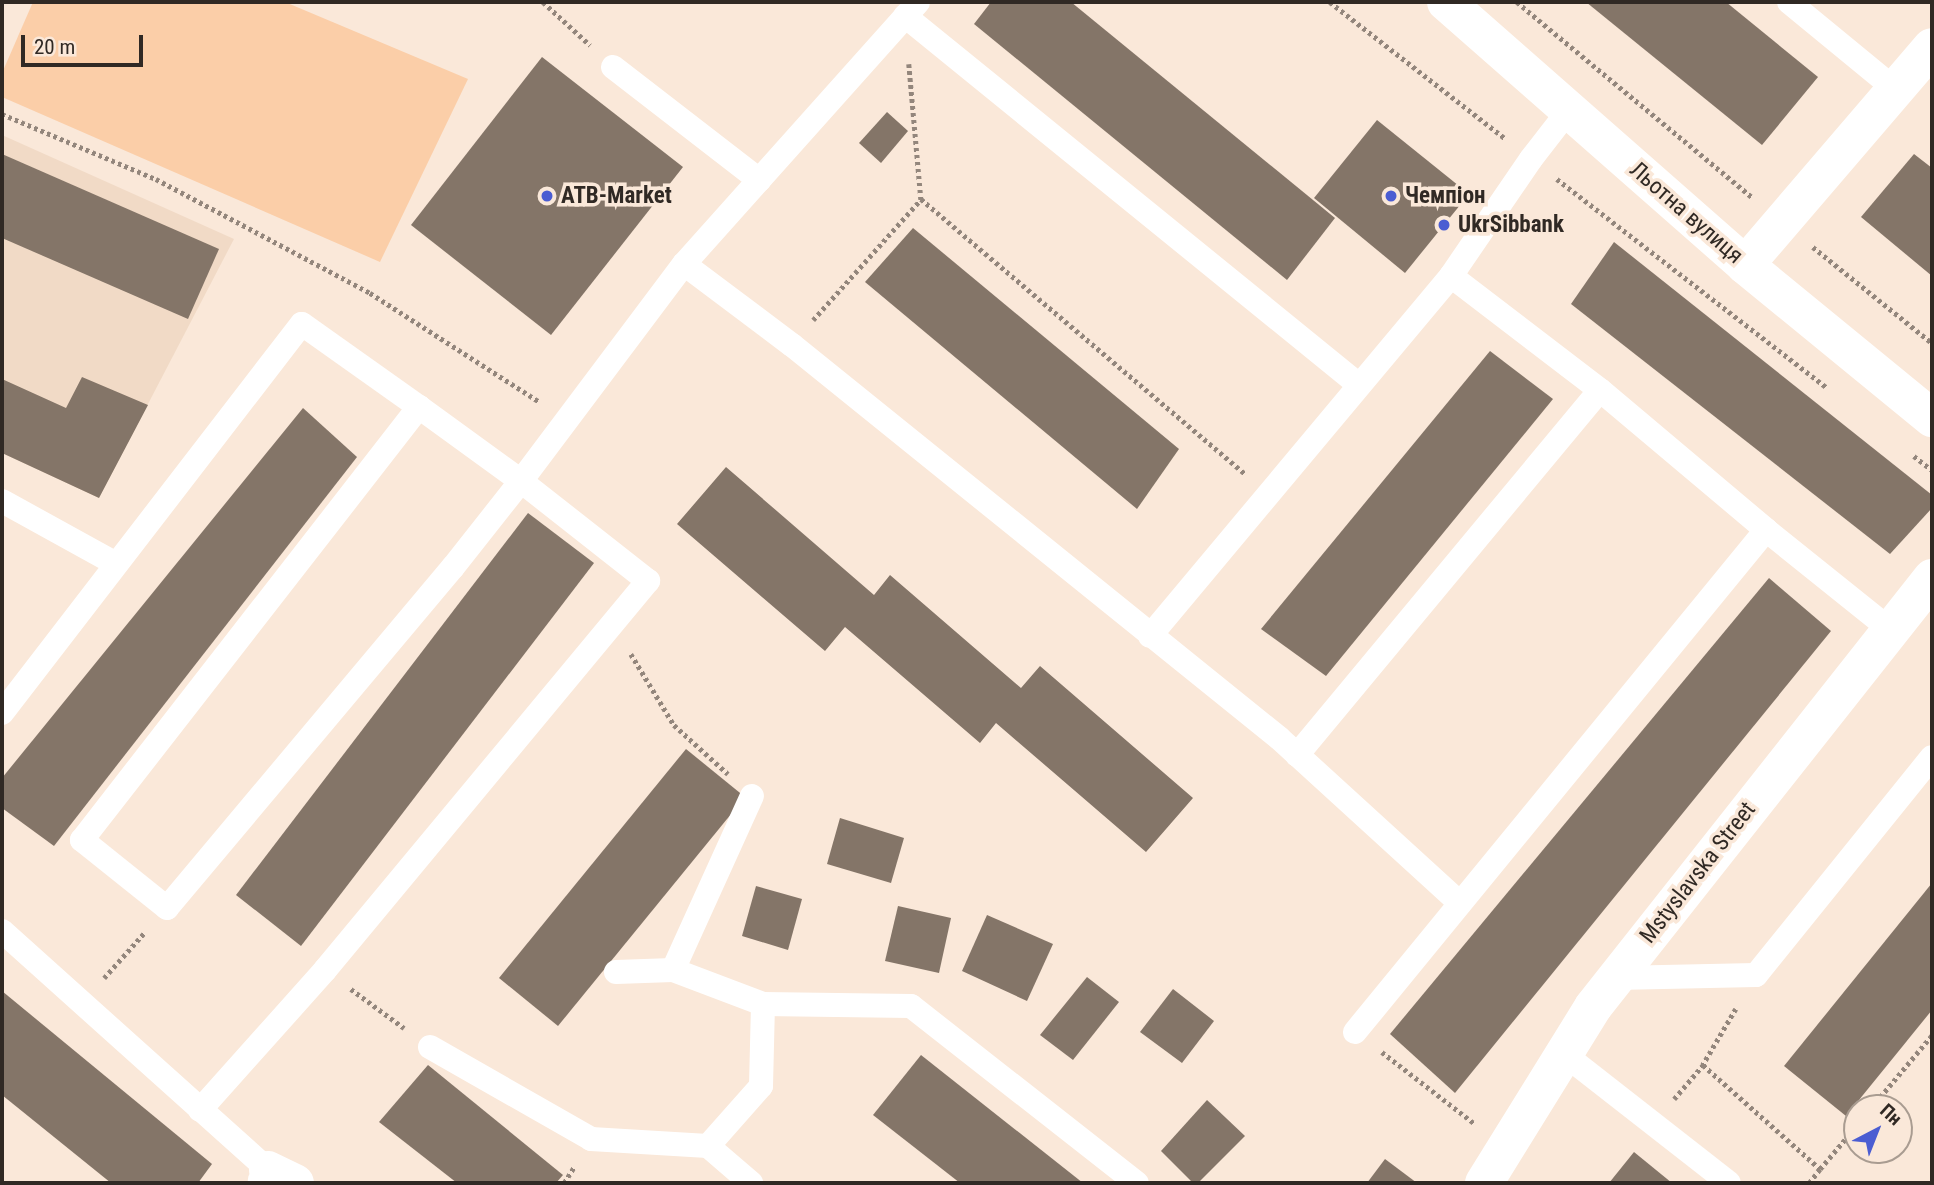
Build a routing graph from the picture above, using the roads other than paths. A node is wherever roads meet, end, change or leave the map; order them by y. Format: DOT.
graph roads {
  1 [pos="1446,2"];
  2 [pos="1789,2"];
  3 [pos="911,9"];
  4 [pos="613,67"];
  5 [pos="1920,67"];
  6 [pos="1569,110"];
  7 [pos="759,180"];
  8 [pos="684,264"];
  9 [pos="1745,265"];
  10 [pos="1451,276"];
  11 [pos="1359,385"];
  12 [pos="1600,390"];
  13 [pos="419,407"];
  14 [pos="1932,418"];
  15 [pos="521,481"];
  16 [pos="2,501"];
  17 [pos="1766,530"];
  18 [pos="116,564"];
  19 [pos="1932,581"];
  20 [pos="1891,630"];
  21 [pos="1150,636"];
  22 [pos="2,713"];
  23 [pos="1297,755"];
  24 [pos="1932,757"];
  25 [pos="752,796"];
  26 [pos="1461,903"];
  27 [pos="2,931"];
  28 [pos="673,970"];
  29 [pos="616,972"];
  30 [pos="1616,978"];
  31 [pos="763,1004"];
  32 [pos="1355,1032"];
  33 [pos="430,1047"];
  34 [pos="1564,1054"];
  35 [pos="200,1110"];
  36 [pos="708,1146"];
  37 [pos="273,1179"];
  38 [pos="751,1183"];
  39 [pos="1137,1183"];
  40 [pos="1484,1183"];
  41 [pos="1729,1183"];
  1 -- 6 [label="street, Льотна вулиця"];
  2 -- 5 [label="lane"];
  3 -- 7 [label="lane"];
  3 -- 11 [label="lane"];
  4 -- 7 [label="lane"];
  5 -- 9 [label="street"];
  6 -- 9 [label="street, Льотна вулиця"];
  6 -- 10 [label="lane"];
  7 -- 8 [label="lane"];
  8 -- 15 [label="lane"];
  8 -- 21 [label="lane"];
  9 -- 14 [label="street, Льотна вулиця"];
  10 -- 11 [label="lane"];
  10 -- 12 [label="lane"];
  11 -- 21 [label="lane"];
  12 -- 17 [label="lane"];
  12 -- 23 [label="lane"];
  13 -- 15 [label="lane"];
  13 -- 15 [label="lane"];
  13 -- 18 [label="lane"];
  15 -- 35 [label="lane"];
  16 -- 18 [label="lane"];
  17 -- 20 [label="lane"];
  17 -- 26 [label="lane"];
  18 -- 22 [label="lane"];
  19 -- 20 [label="street, Mstyslavska Street"];
  20 -- 30 [label="street, Mstyslavska Street"];
  21 -- 23 [label="lane"];
  23 -- 26 [label="lane"];
  24 -- 30 [label="lane"];
  25 -- 28 [label="lane"];
  26 -- 32 [label="lane"];
  27 -- 35 [label="lane"];
  28 -- 29 [label="lane"];
  28 -- 31 [label="lane"];
  30 -- 34 [label="street, Mstyslavska Street"];
  31 -- 36 [label="lane"];
  31 -- 39 [label="lane"];
  33 -- 36 [label="lane"];
  34 -- 40 [label="street, Mstyslavska Street"];
  34 -- 41 [label="lane"];
  35 -- 37 [label="lane"];
  36 -- 38 [label="lane"];
}
